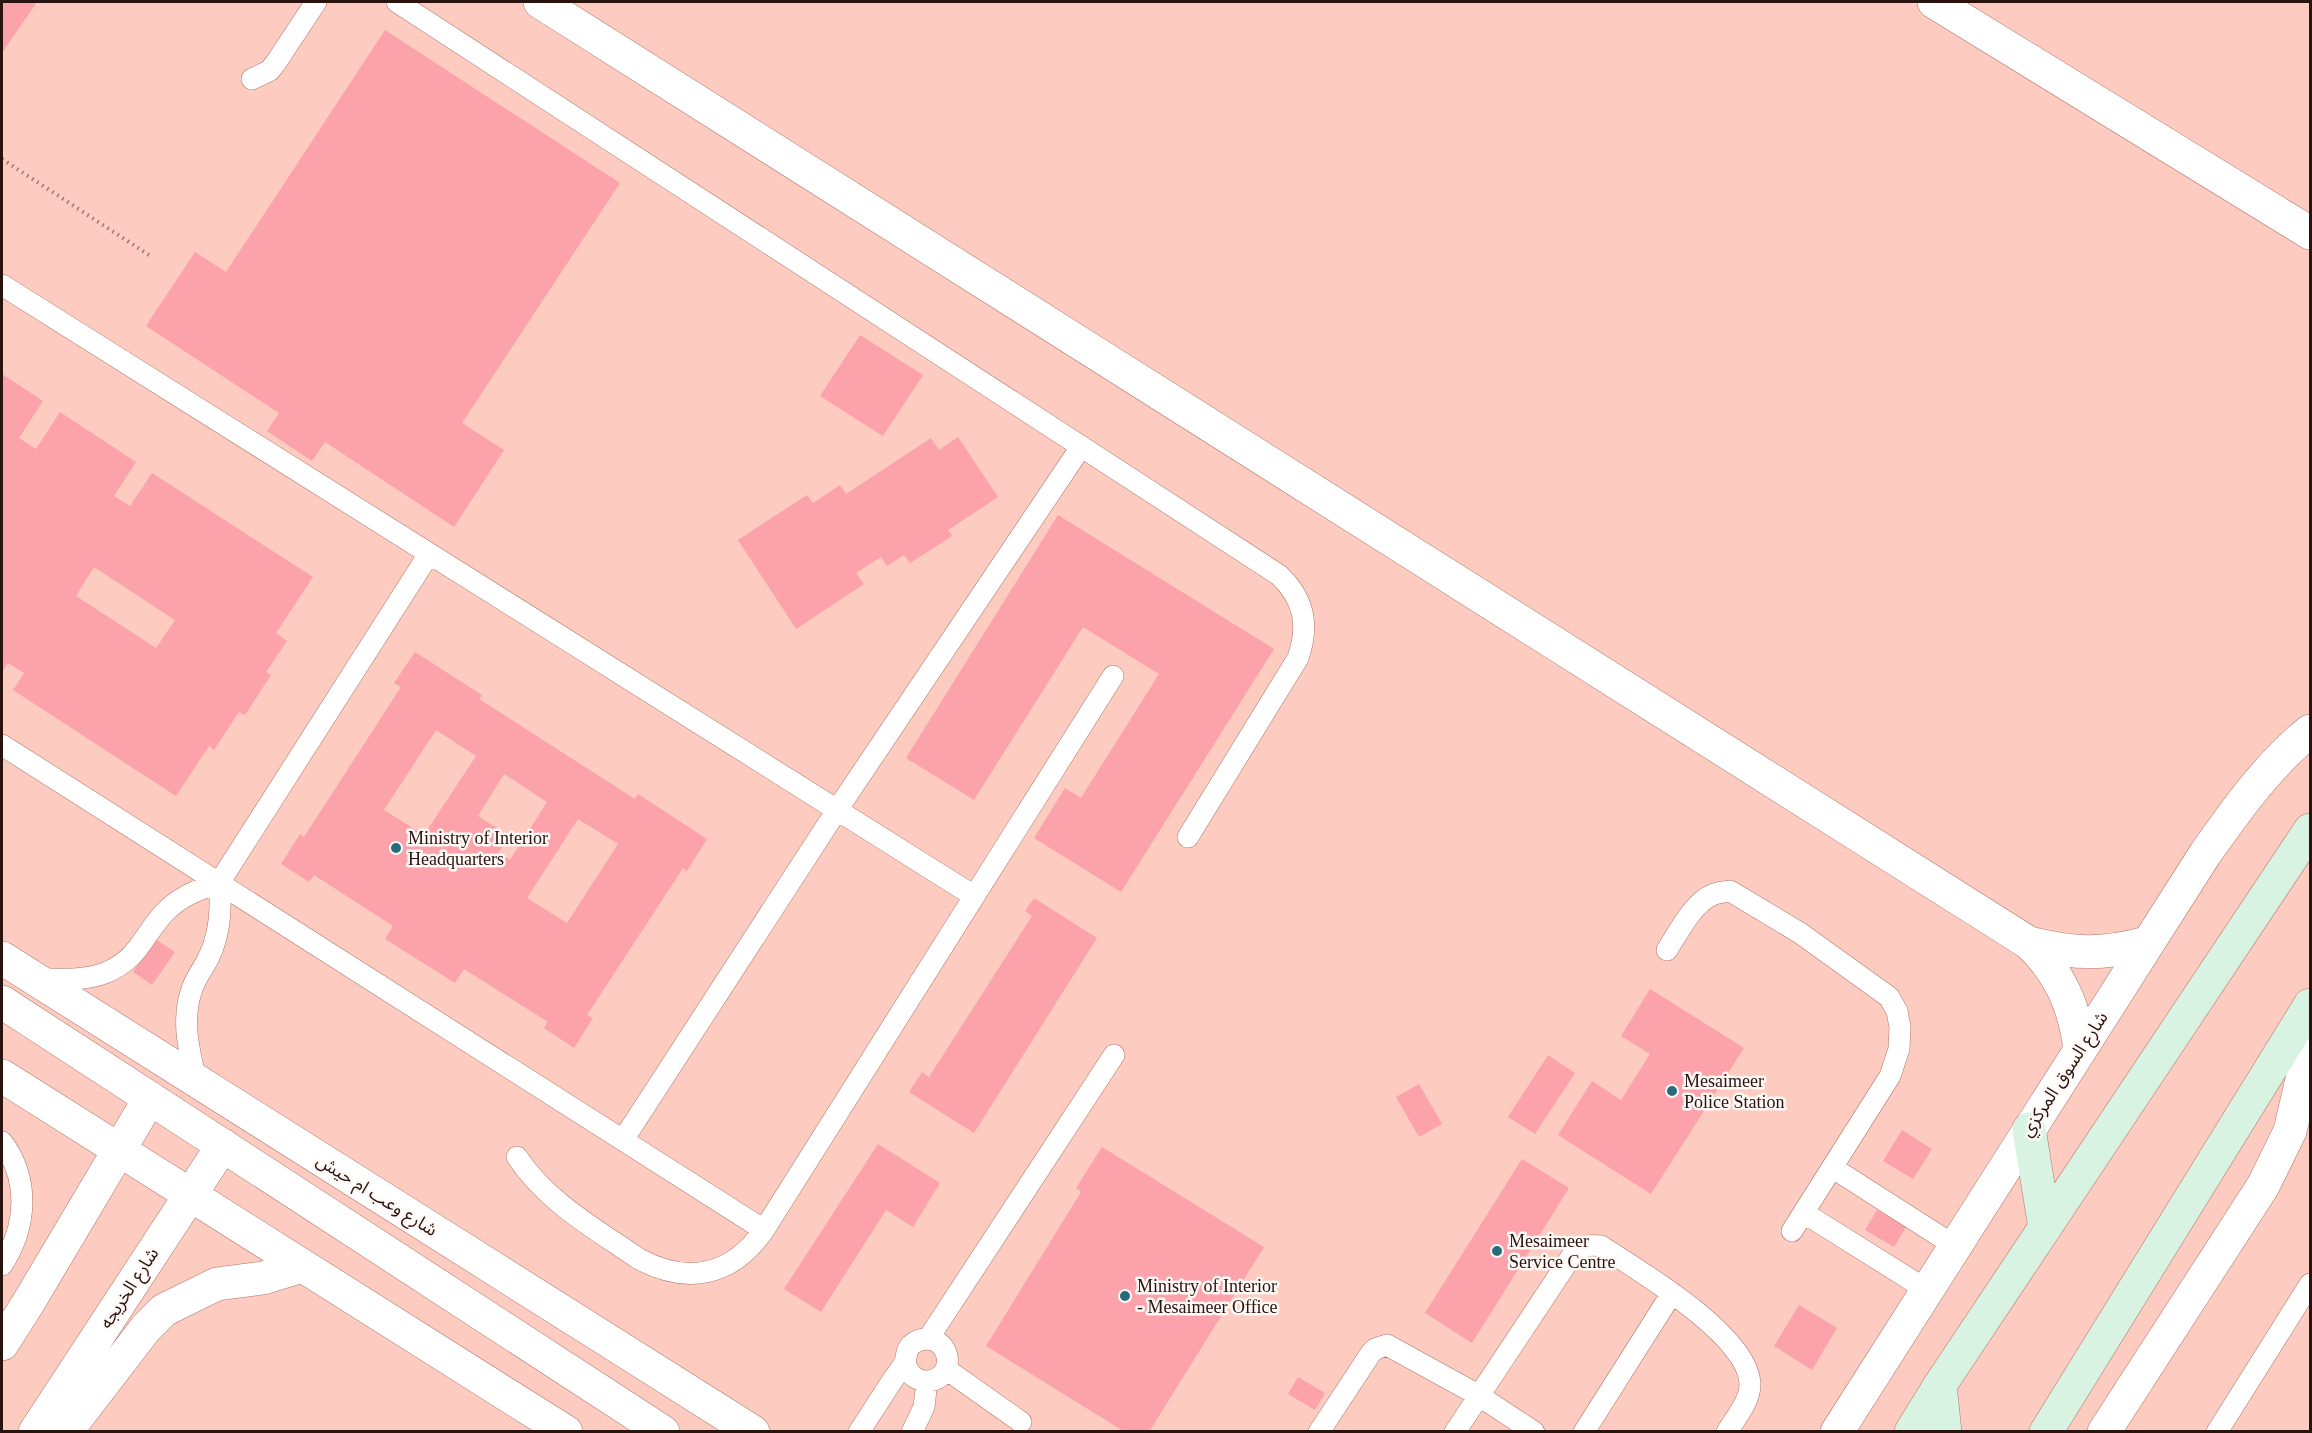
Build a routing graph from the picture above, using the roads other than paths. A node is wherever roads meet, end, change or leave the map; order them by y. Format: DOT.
graph roads {
  1 [pos="316,2"];
  2 [pos="397,2"];
  3 [pos="540,2"];
  4 [pos="1935,2"];
  5 [pos="1976,12"];
  6 [pos="252,79"];
  7 [pos="2310,233"];
  8 [pos="2,285"];
  9 [pos="1081,447"];
  10 [pos="429,554"];
  11 [pos="1113,676"];
  12 [pos="2310,731"];
  13 [pos="2,745"];
  14 [pos="837,810"];
  15 [pos="2310,830"];
  16 [pos="1188,837"];
  17 [pos="219,883"];
  18 [pos="974,896"];
  19 [pos="2029,943"];
  20 [pos="2147,943"];
  21 [pos="1667,950"];
  22 [pos="2,958"];
  23 [pos="34,979"];
  24 [pos="2,1002"];
  25 [pos="2310,1005"];
  26 [pos="2310,1045"];
  27 [pos="2080,1050"];
  28 [pos="1114,1055"];
  29 [pos="2,1076"];
  30 [pos="196,1081"];
  31 [pos="150,1098"];
  32 [pos="2029,1130"];
  33 [pos="623,1140"];
  34 [pos="2,1142"];
  35 [pos="223,1145"];
  36 [pos="118,1150"];
  37 [pos="517,1157"];
  38 [pos="1833,1168"];
  39 [pos="190,1194"];
  40 [pos="1804,1213"];
  41 [pos="2045,1228"];
  42 [pos="764,1230"];
  43 [pos="1792,1231"];
  44 [pos="1955,1246"];
  45 [pos="2,1265"];
  46 [pos="302,1266"];
  47 [pos="2310,1284"];
  48 [pos="1927,1290"];
  49 [pos="1672,1293"];
  50 [pos="928,1339"];
  51 [pos="2,1344"];
  52 [pos="905,1362"];
  53 [pos="946,1369"];
  54 [pos="927,1381"];
  55 [pos="1940,1385"];
  56 [pos="1478,1395"];
  57 [pos="700,1397"];
  58 [pos="624,1407"];
  59 [pos="1021,1422"];
  60 [pos="35,1431"];
  61 [pos="66,1431"];
  62 [pos="566,1431"];
  63 [pos="663,1431"];
  64 [pos="753,1431"];
  65 [pos="859,1431"];
  66 [pos="912,1431"];
  67 [pos="1319,1431"];
  68 [pos="1455,1431"];
  69 [pos="1534,1431"];
  70 [pos="1584,1431"];
  71 [pos="1727,1431"];
  72 [pos="1838,1431"];
  73 [pos="1911,1431"];
  74 [pos="1945,1431"];
  75 [pos="2046,1431"];
  76 [pos="2104,1431"];
  77 [pos="2217,1431"];
  1 -- 6 [label="lane"];
  2 -- 9 [label="lane"];
  3 -- 19 [label="street"];
  4 -- 5 [label="street"];
  5 -- 7 [label="street"];
  8 -- 10 [label="lane"];
  9 -- 14 [label="lane"];
  9 -- 16 [label="lane"];
  10 -- 14 [label="lane"];
  10 -- 17 [label="lane"];
  11 -- 18 [label="lane"];
  12 -- 20 [label="street, شارع السوق المركزي"];
  13 -- 17 [label="lane"];
  14 -- 18 [label="lane"];
  14 -- 33 [label="lane"];
  15 -- 41 [label="main road"];
  17 -- 23 [label="lane"];
  17 -- 30 [label="lane"];
  17 -- 33 [label="lane"];
  18 -- 42 [label="lane"];
  19 -- 20 [label="street"];
  19 -- 27 [label="street"];
  20 -- 27 [label="street, شارع السوق المركزي"];
  21 -- 38 [label="lane"];
  22 -- 23 [label="street, شارع وعب ام حيش"];
  23 -- 30 [label="street, شارع وعب ام حيش"];
  24 -- 31 [label="street"];
  25 -- 75 [label="main road"];
  26 -- 76 [label="street"];
  27 -- 32 [label="street, شارع السوق المركزي"];
  28 -- 50 [label="lane"];
  29 -- 36 [label="street"];
  30 -- 57 [label="street, شارع وعب ام حيش"];
  31 -- 35 [label="street"];
  31 -- 36 [label="street"];
  32 -- 41 [label="main road"];
  32 -- 44 [label="street, شارع السوق المركزي"];
  33 -- 42 [label="lane"];
  34 -- 45 [label="lane"];
  35 -- 39 [label="street, شارع الخريجه"];
  35 -- 58 [label="street"];
  36 -- 39 [label="street"];
  36 -- 51 [label="street"];
  37 -- 42 [label="lane"];
  38 -- 40 [label="lane"];
  38 -- 44 [label="lane"];
  39 -- 46 [label="street"];
  39 -- 60 [label="street, شارع الخريجه"];
  40 -- 43 [label="lane"];
  40 -- 48 [label="lane"];
  41 -- 55 [label="main road"];
  44 -- 48 [label="street, شارع السوق المركزي"];
  46 -- 61 [label="street"];
  46 -- 62 [label="street"];
  47 -- 77 [label="lane"];
  48 -- 72 [label="street, شارع السوق المركزي"];
  49 -- 56 [label="lane"];
  49 -- 70 [label="lane"];
  49 -- 71 [label="lane"];
  50 -- 52 [label="lane"];
  50 -- 53 [label="lane"];
  52 -- 54 [label="lane"];
  52 -- 65 [label="lane"];
  53 -- 54 [label="lane"];
  53 -- 59 [label="lane"];
  54 -- 66 [label="lane"];
  55 -- 73 [label="main road"];
  55 -- 74 [label="main road"];
  56 -- 67 [label="lane"];
  56 -- 68 [label="lane"];
  56 -- 69 [label="lane"];
  57 -- 58 [label="street"];
  57 -- 64 [label="street, شارع وعب ام حيش"];
  58 -- 63 [label="street"];
}
